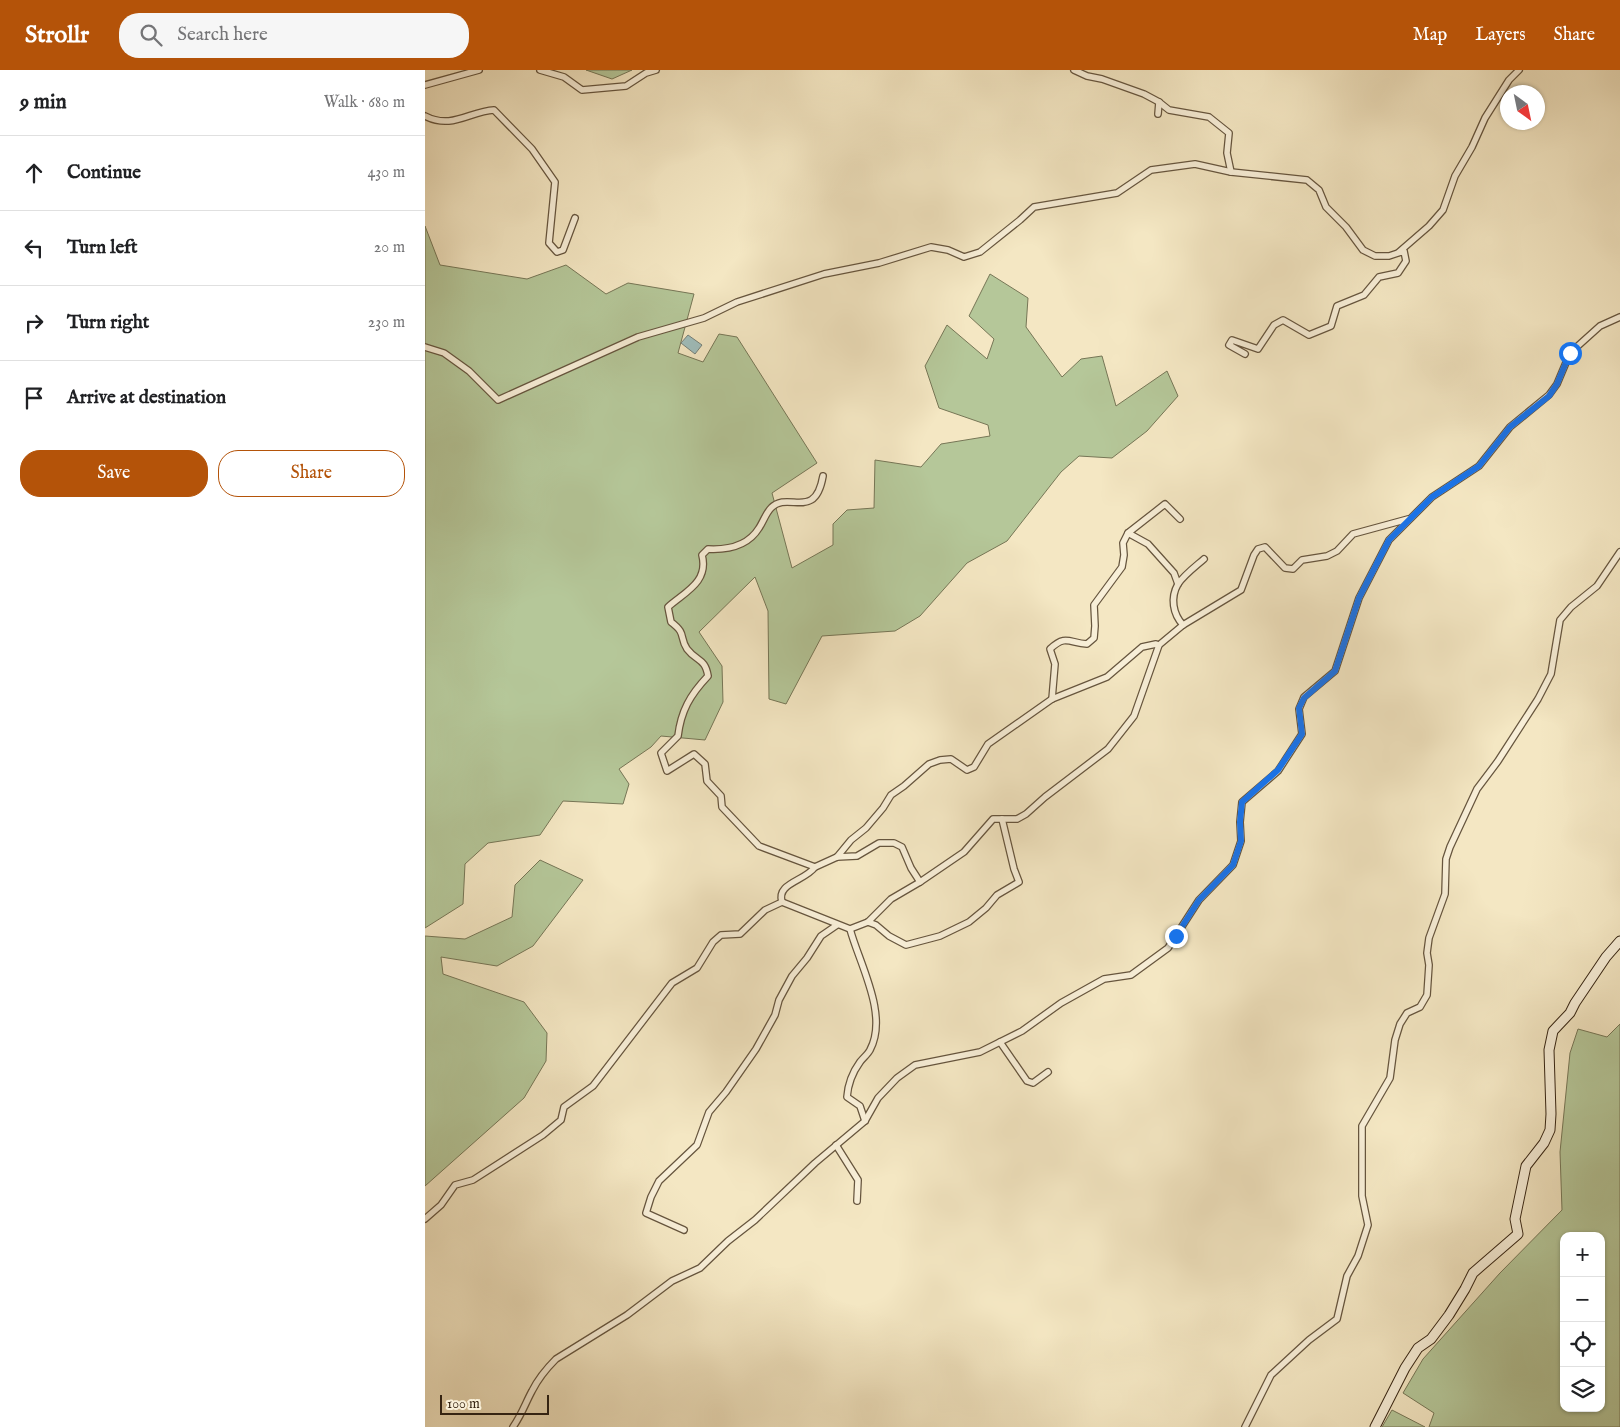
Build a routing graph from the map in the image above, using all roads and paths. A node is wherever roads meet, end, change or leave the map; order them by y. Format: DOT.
graph roads {
  1 [pos="479,70"];
  2 [pos="540,70"];
  3 [pos="656,70"];
  4 [pos="1074,70"];
  5 [pos="1519,70"];
  6 [pos="425,85"];
  7 [pos="1159,102"];
  8 [pos="1158,114"];
  9 [pos="425,116"];
  10 [pos="1231,172"];
  11 [pos="575,218"];
  12 [pos="1397,253"];
  13 [pos="1620,317"];
  14 [pos="425,347"];
  15 [pos="1245,354"];
  16 [pos="823,476"];
  17 [pos="1180,519"];
  18 [pos="1410,519"];
  19 [pos="1128,533"];
  20 [pos="1620,552"];
  21 [pos="1204,559"];
  22 [pos="1178,584"];
  23 [pos="1183,624"];
  24 [pos="1159,645"];
  25 [pos="1051,699"];
  26 [pos="1002,819"];
  27 [pos="837,857"];
  28 [pos="815,867"];
  29 [pos="920,882"];
  30 [pos="781,902"];
  31 [pos="868,922"];
  32 [pos="837,925"];
  33 [pos="850,929"];
  34 [pos="1620,941"];
  35 [pos="1000,1042"];
  36 [pos="1048,1072"];
  37 [pos="865,1121"];
  38 [pos="836,1145"];
  39 [pos="857,1201"];
  40 [pos="425,1219"];
  41 [pos="685,1230"];
  42 [pos="513,1427"];
  43 [pos="1245,1427"];
  44 [pos="1375,1427"];
  1 -- 6 [label="street"];
  2 -- 3 [label="street"];
  4 -- 7 [label="street"];
  5 -- 12 [label="street"];
  7 -- 8 [label="street"];
  7 -- 10 [label="street"];
  9 -- 11 [label="street"];
  10 -- 12 [label="street"];
  10 -- 14 [label="street"];
  12 -- 15 [label="street"];
  13 -- 18 [label="street"];
  16 -- 28 [label="street"];
  17 -- 19 [label="street"];
  18 -- 23 [label="street"];
  18 -- 35 [label="street"];
  19 -- 22 [label="street"];
  19 -- 25 [label="street"];
  20 -- 43 [label="street"];
  21 -- 22 [label="street"];
  22 -- 23 [label="street"];
  23 -- 24 [label="street"];
  24 -- 25 [label="street"];
  24 -- 26 [label="street"];
  25 -- 27 [label="street"];
  26 -- 29 [label="street"];
  26 -- 31 [label="street"];
  27 -- 28 [label="street"];
  27 -- 29 [label="street"];
  28 -- 30 [label="street"];
  29 -- 31 [label="street"];
  30 -- 32 [label="street"];
  30 -- 40 [label="street"];
  31 -- 33 [label="street"];
  32 -- 33 [label="street"];
  32 -- 41 [label="street"];
  33 -- 37 [label="street"];
  34 -- 44 [label="street"];
  35 -- 36 [label="street"];
  35 -- 37 [label="street"];
  37 -- 38 [label="street"];
  38 -- 39 [label="street"];
  38 -- 42 [label="street"];
}
